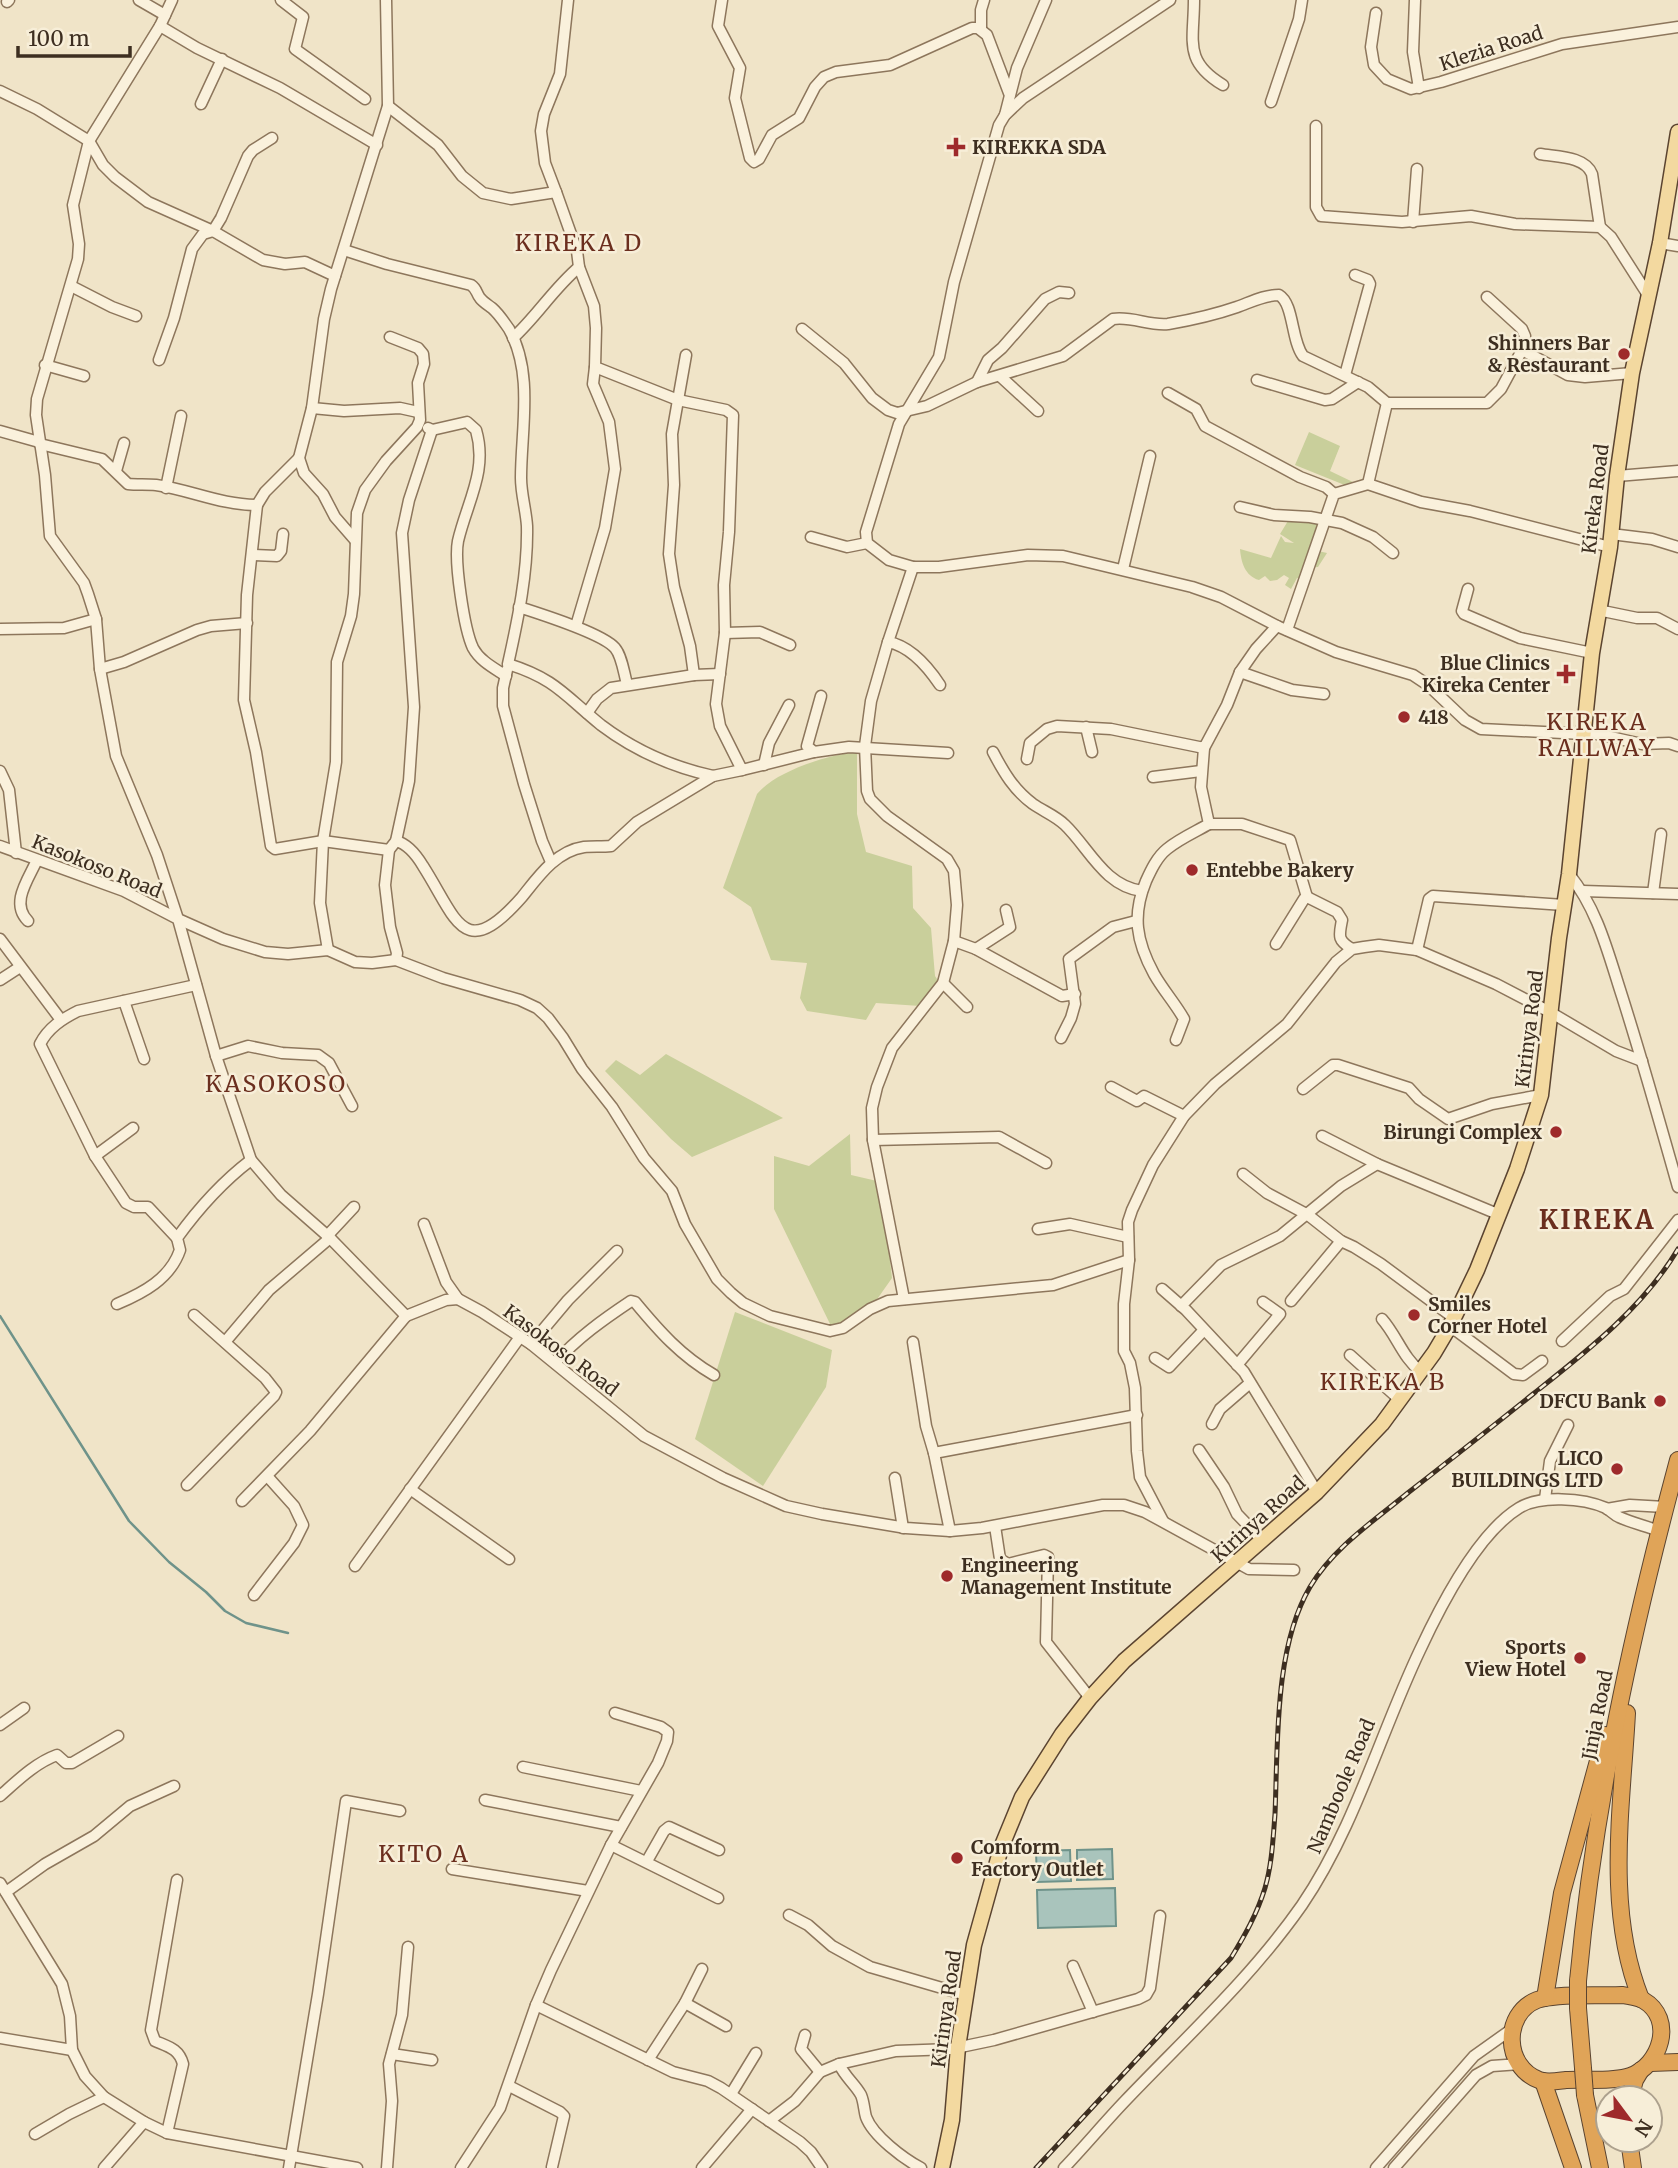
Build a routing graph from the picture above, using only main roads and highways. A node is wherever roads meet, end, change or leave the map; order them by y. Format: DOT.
graph roads {
  1 [pos="1678,132"];
  2 [pos="1677,154"];
  3 [pos="1675,175"];
  4 [pos="1569,874"];
  5 [pos="1678,1461"];
  6 [pos="1630,1652"];
  7 [pos="1545,1997"];
  8 [pos="1641,1999"];
  9 [pos="1658,2019"];
  10 [pos="1677,2038"];
  11 [pos="1678,2062"];
  12 [pos="1647,2066"];
  13 [pos="1543,2081"];
  14 [pos="1634,2084"];
  15 [pos="942,2168"];
  16 [pos="1573,2168"];
  17 [pos="1600,2168"];
  1 -- 2 [label="main road, Kireka Road"];
  2 -- 3 [label="main road, Kireka Road"];
  3 -- 4 [label="main road, Kireka Road"];
  4 -- 15 [label="main road, Kirinya Road"];
  5 -- 6 [label="highway, Jinja Road"];
  6 -- 7 [label="highway"];
  6 -- 8 [label="highway"];
  6 -- 17 [label="highway, Jinja Road, bridge"];
  7 -- 8 [label="highway"];
  7 -- 13 [label="highway"];
  8 -- 9 [label="highway"];
  9 -- 10 [label="highway"];
  9 -- 12 [label="highway"];
  11 -- 12 [label="highway"];
  12 -- 13 [label="highway"];
  12 -- 14 [label="highway"];
  13 -- 16 [label="highway"];
}
